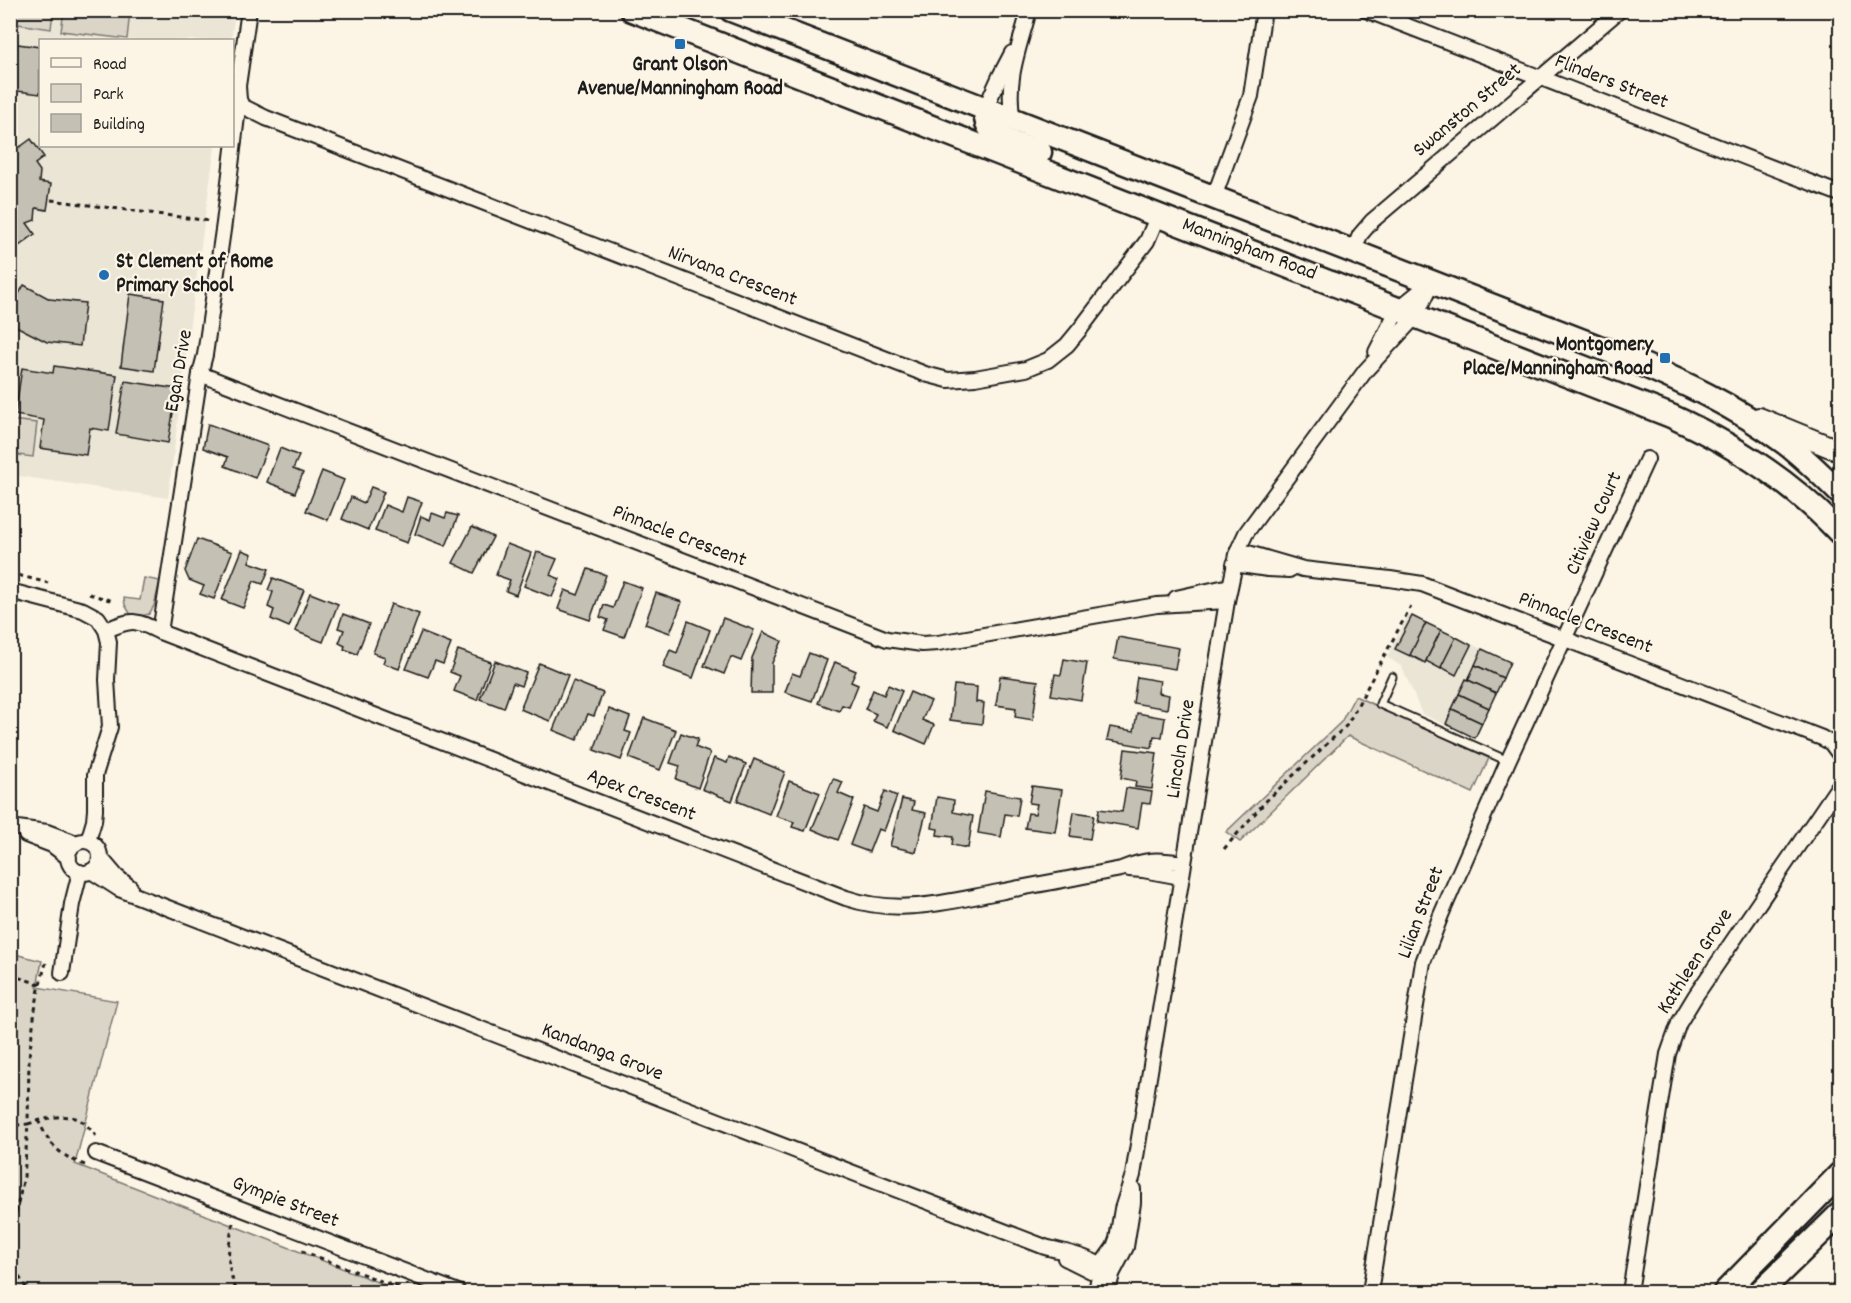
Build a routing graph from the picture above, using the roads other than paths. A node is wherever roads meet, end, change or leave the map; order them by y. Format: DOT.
graph roads {
  1 [pos="249,10"];
  2 [pos="632,10"];
  3 [pos="731,10"];
  4 [pos="1029,10"];
  5 [pos="1264,10"];
  6 [pos="1366,10"];
  7 [pos="1620,10"];
  8 [pos="1019,41"];
  9 [pos="1540,78"];
  10 [pos="238,100"];
  11 [pos="984,109"];
  12 [pos="1013,120"];
  13 [pos="234,135"];
  14 [pos="233,147"];
  15 [pos="1840,194"];
  16 [pos="1214,197"];
  17 [pos="1115,198"];
  18 [pos="1158,214"];
  19 [pos="1353,252"];
  20 [pos="1432,282"];
  21 [pos="1407,312"];
  22 [pos="200,374"];
  23 [pos="1721,402"];
  24 [pos="1840,451"];
  25 [pos="1647,459"];
  26 [pos="1840,493"];
  27 [pos="1840,533"];
  28 [pos="1238,550"];
  29 [pos="1234,564"];
  30 [pos="1303,568"];
  31 [pos="1230,586"];
  32 [pos="10,591"];
  33 [pos="1227,601"];
  34 [pos="1157,605"];
  35 [pos="106,630"];
  36 [pos="160,632"];
  37 [pos="1566,639"];
  38 [pos="1392,677"];
  39 [pos="1840,755"];
  40 [pos="1508,761"];
  41 [pos="1840,785"];
  42 [pos="10,827"];
  43 [pos="82,842"];
  44 [pos="100,857"];
  45 [pos="69,858"];
  46 [pos="1183,870"];
  47 [pos="85,871"];
  48 [pos="144,898"];
  49 [pos="62,973"];
  50 [pos="96,1153"];
  51 [pos="1840,1174"];
  52 [pos="1840,1214"];
  53 [pos="1104,1270"];
  54 [pos="458,1293"];
  55 [pos="1096,1293"];
  56 [pos="1108,1293"];
  57 [pos="1370,1293"];
  58 [pos="1630,1293"];
  59 [pos="1725,1293"];
  60 [pos="1760,1293"];
  1 -- 10 [label="street, Egan Drive"];
  2 -- 17 [label="main road, Manningham Road"];
  3 -- 11 [label="main road, Manningham Road"];
  4 -- 8 [label="street"];
  5 -- 16 [label="street"];
  6 -- 9 [label="street, Flinders Street"];
  7 -- 9 [label="street, Swanston Street"];
  8 -- 11 [label="street"];
  8 -- 12 [label="street"];
  9 -- 15 [label="street, Flinders Street"];
  9 -- 19 [label="street, Swanston Street"];
  10 -- 13 [label="street, Egan Drive"];
  10 -- 18 [label="street, Nirvana Crescent"];
  11 -- 12 [label="main road, Manningham Road"];
  11 -- 17 [label="main road"];
  12 -- 16 [label="main road, Manningham Road"];
  14 -- 22 [label="street, Egan Drive"];
  16 -- 19 [label="main road, Manningham Road"];
  17 -- 18 [label="main road, Manningham Road"];
  18 -- 21 [label="main road, Manningham Road"];
  19 -- 20 [label="main road, Manningham Road"];
  20 -- 21 [label="street, Lincoln Drive"];
  20 -- 23 [label="main road, Manningham Road"];
  21 -- 27 [label="main road, Manningham Road"];
  21 -- 28 [label="street, Lincoln Drive"];
  22 -- 34 [label="street, Pinnacle Crescent"];
  22 -- 36 [label="street, Egan Drive"];
  23 -- 24 [label="street"];
  23 -- 26 [label="main road, Manningham Road"];
  25 -- 37 [label="street, Citiview Court"];
  28 -- 29 [label="street, Lincoln Drive"];
  28 -- 30 [label="street, Pinnacle Crescent"];
  29 -- 30 [label="street, Pinnacle Crescent"];
  29 -- 31 [label="street, Lincoln Drive"];
  30 -- 37 [label="street, Pinnacle Crescent"];
  31 -- 33 [label="street, Lincoln Drive"];
  31 -- 34 [label="street, Pinnacle Crescent"];
  32 -- 35 [label="street"];
  33 -- 34 [label="street, Pinnacle Crescent"];
  33 -- 46 [label="street, Lincoln Drive"];
  35 -- 36 [label="street"];
  35 -- 43 [label="street"];
  36 -- 46 [label="street, Apex Crescent"];
  37 -- 39 [label="street, Pinnacle Crescent"];
  37 -- 40 [label="street, Lilian Street"];
  38 -- 40 [label="lane"];
  40 -- 57 [label="street, Lilian Street"];
  41 -- 58 [label="street, Kathleen Grove"];
  42 -- 43 [label="street"];
  42 -- 45 [label="street"];
  43 -- 44 [label="street"];
  43 -- 45 [label="street"];
  44 -- 47 [label="street"];
  44 -- 48 [label="street, Kandanga Grove"];
  45 -- 47 [label="street"];
  46 -- 53 [label="street, Lincoln Drive"];
  47 -- 48 [label="street, Kandanga Grove"];
  47 -- 49 [label="street"];
  48 -- 53 [label="street, Kandanga Grove"];
  50 -- 54 [label="street, Gympie Street"];
  51 -- 59 [label="main road"];
  52 -- 60 [label="main road"];
  53 -- 55 [label="street, Lincoln Drive"];
  53 -- 56 [label="street, Lincoln Drive"];
}
